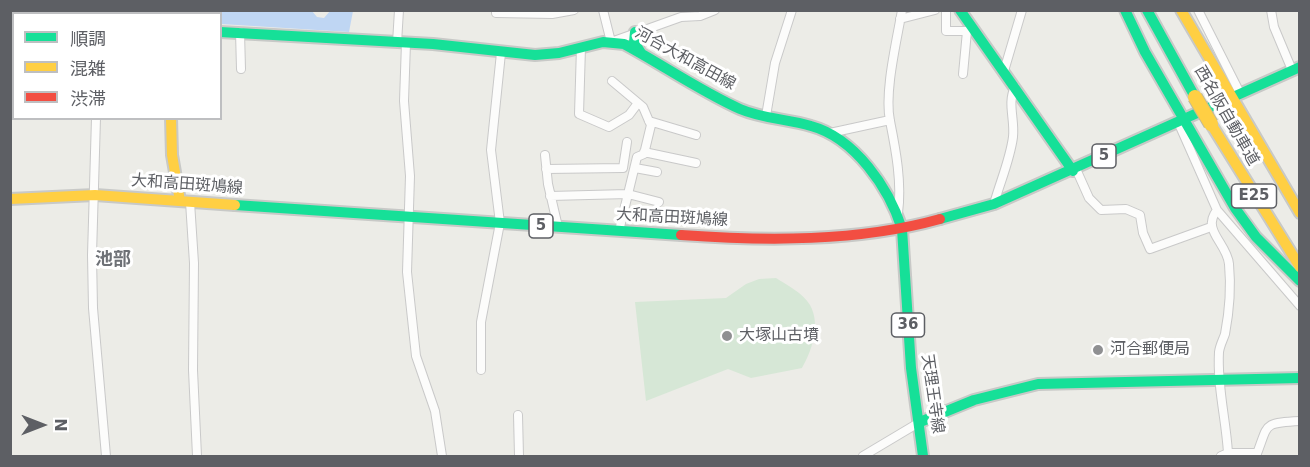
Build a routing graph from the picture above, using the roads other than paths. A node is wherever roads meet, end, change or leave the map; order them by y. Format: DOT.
graph roads {
  1 [pos="399,10"];
  2 [pos="496,10"];
  3 [pos="574,10"];
  4 [pos="603,10"];
  5 [pos="715,10"];
  6 [pos="792,10"];
  7 [pos="902,10"];
  8 [pos="935,10"];
  9 [pos="946,10"];
  10 [pos="960,10"];
  11 [pos="1022,10"];
  12 [pos="1125,10"];
  13 [pos="1147,10"];
  14 [pos="1157,10"];
  15 [pos="1181,10"];
  16 [pos="1198,10"];
  17 [pos="1271,10"];
  18 [pos="900,19"];
  19 [pos="222,32"];
  20 [pos="240,32"];
  21 [pos="635,32"];
  22 [pos="611,42"];
  23 [pos="401,43"];
  24 [pos="581,47"];
  25 [pos="501,53"];
  26 [pos="641,53"];
  27 [pos="241,69"];
  28 [pos="1296,69"];
  29 [pos="1004,71"];
  30 [pos="963,74"];
  31 [pos="612,81"];
  32 [pos="1015,87"];
  33 [pos="1199,95"];
  34 [pos="1236,95"];
  35 [pos="638,103"];
  36 [pos="766,116"];
  37 [pos="96,120"];
  38 [pos="171,120"];
  39 [pos="890,120"];
  40 [pos="1181,120"];
  41 [pos="649,121"];
  42 [pos="1215,122"];
  43 [pos="830,133"];
  44 [pos="696,135"];
  45 [pos="627,142"];
  46 [pos="644,152"];
  47 [pos="545,155"];
  48 [pos="696,163"];
  49 [pos="635,168"];
  50 [pos="546,169"];
  51 [pos="1075,170"];
  52 [pos="657,172"];
  53 [pos="628,194"];
  54 [pos="96,195"];
  55 [pos="550,196"];
  56 [pos="10,200"];
  57 [pos="660,201"];
  58 [pos="185,202"];
  59 [pos="994,204"];
  60 [pos="1217,210"];
  61 [pos="898,213"];
  62 [pos="1299,213"];
  63 [pos="409,217"];
  64 [pos="500,224"];
  65 [pos="558,227"];
  66 [pos="1210,227"];
  67 [pos="902,229"];
  68 [pos="619,231"];
  69 [pos="1299,250"];
  70 [pos="1299,267"];
  71 [pos="1299,280"];
  72 [pos="1299,306"];
  73 [pos="481,370"];
  74 [pos="1299,378"];
  75 [pos="1219,380"];
  76 [pos="518,415"];
  77 [pos="1299,421"];
  78 [pos="920,422"];
  79 [pos="1225,455"];
  80 [pos="1257,455"];
  81 [pos="106,456"];
  82 [pos="197,456"];
  83 [pos="442,456"];
  84 [pos="519,456"];
  85 [pos="863,456"];
  86 [pos="923,456"];
  1 -- 23 [label="street"];
  2 -- 3 [label="street"];
  4 -- 22 [label="street"];
  5 -- 21 [label="street"];
  6 -- 36 [label="street"];
  7 -- 18 [label="street"];
  8 -- 18 [label="street"];
  9 -- 30 [label="street"];
  10 -- 29 [label="main road"];
  11 -- 29 [label="street"];
  12 -- 40 [label="main road"];
  13 -- 33 [label="main road, 西名阪自動車道 / E25"];
  14 -- 33 [label="main road, 西名阪自動車道 / E25"];
  15 -- 34 [label="main road"];
  16 -- 34 [label="street"];
  17 -- 28 [label="street"];
  18 -- 39 [label="street"];
  19 -- 20 [label="main road, 河合大和高田線"];
  20 -- 23 [label="main road, 河合大和高田線"];
  20 -- 27 [label="street"];
  21 -- 22 [label="street"];
  21 -- 26 [label="main road"];
  22 -- 24 [label="main road, 河合大和高田線"];
  22 -- 26 [label="main road, 河合大和高田線"];
  23 -- 25 [label="main road, 河合大和高田線"];
  23 -- 63 [label="street"];
  24 -- 25 [label="main road, 河合大和高田線"];
  24 -- 35 [label="street"];
  25 -- 64 [label="street"];
  26 -- 36 [label="main road, 河合大和高田線"];
  28 -- 34 [label="main road, 大和高田斑鳩線 / 5"];
  29 -- 32 [label="main road"];
  31 -- 35 [label="street"];
  32 -- 51 [label="main road"];
  32 -- 59 [label="street"];
  33 -- 42 [label="main road, 西名阪自動車道 / E25"];
  34 -- 40 [label="main road, 大和高田斑鳩線 / 5"];
  34 -- 62 [label="main road"];
  35 -- 41 [label="street"];
  36 -- 43 [label="main road, 河合大和高田線"];
  37 -- 54 [label="street"];
  38 -- 58 [label="main road"];
  39 -- 43 [label="street"];
  39 -- 61 [label="street"];
  40 -- 51 [label="main road, 大和高田斑鳩線 / 5"];
  40 -- 60 [label="street"];
  40 -- 71 [label="main road"];
  41 -- 44 [label="street"];
  41 -- 46 [label="street"];
  42 -- 69 [label="main road, 西名阪自動車道 / E25"];
  42 -- 70 [label="main road, 西名阪自動車道 / E25"];
  43 -- 61 [label="main road, 河合大和高田線"];
  45 -- 50 [label="street"];
  46 -- 48 [label="street"];
  46 -- 49 [label="street"];
  47 -- 50 [label="street"];
  49 -- 52 [label="street"];
  49 -- 53 [label="street"];
  50 -- 55 [label="street"];
  51 -- 59 [label="main road, 大和高田斑鳩線 / 5"];
  51 -- 66 [label="street"];
  53 -- 55 [label="street"];
  53 -- 57 [label="street"];
  53 -- 68 [label="street"];
  54 -- 56 [label="main road, 大和高田斑鳩線 / 5"];
  54 -- 58 [label="main road, 大和高田斑鳩線 / 5"];
  54 -- 81 [label="street"];
  55 -- 65 [label="street"];
  58 -- 63 [label="main road, 大和高田斑鳩線 / 5"];
  58 -- 82 [label="street"];
  59 -- 67 [label="main road, 大和高田斑鳩線 / 5"];
  60 -- 66 [label="street"];
  60 -- 72 [label="street"];
  61 -- 67 [label="main road, 河合大和高田線"];
  63 -- 64 [label="main road, 大和高田斑鳩線 / 5"];
  63 -- 83 [label="street"];
  64 -- 65 [label="main road, 大和高田斑鳩線 / 5"];
  64 -- 73 [label="street"];
  65 -- 68 [label="main road, 大和高田斑鳩線 / 5"];
  66 -- 75 [label="street"];
  67 -- 68 [label="main road, 大和高田斑鳩線 / 5"];
  67 -- 78 [label="main road, 天理王寺線 / 36"];
  74 -- 75 [label="main road"];
  75 -- 78 [label="main road"];
  75 -- 79 [label="street"];
  76 -- 84 [label="street"];
  77 -- 80 [label="street"];
  78 -- 85 [label="street"];
  78 -- 86 [label="main road, 天理王寺線 / 36"];
  79 -- 80 [label="street"];
}
